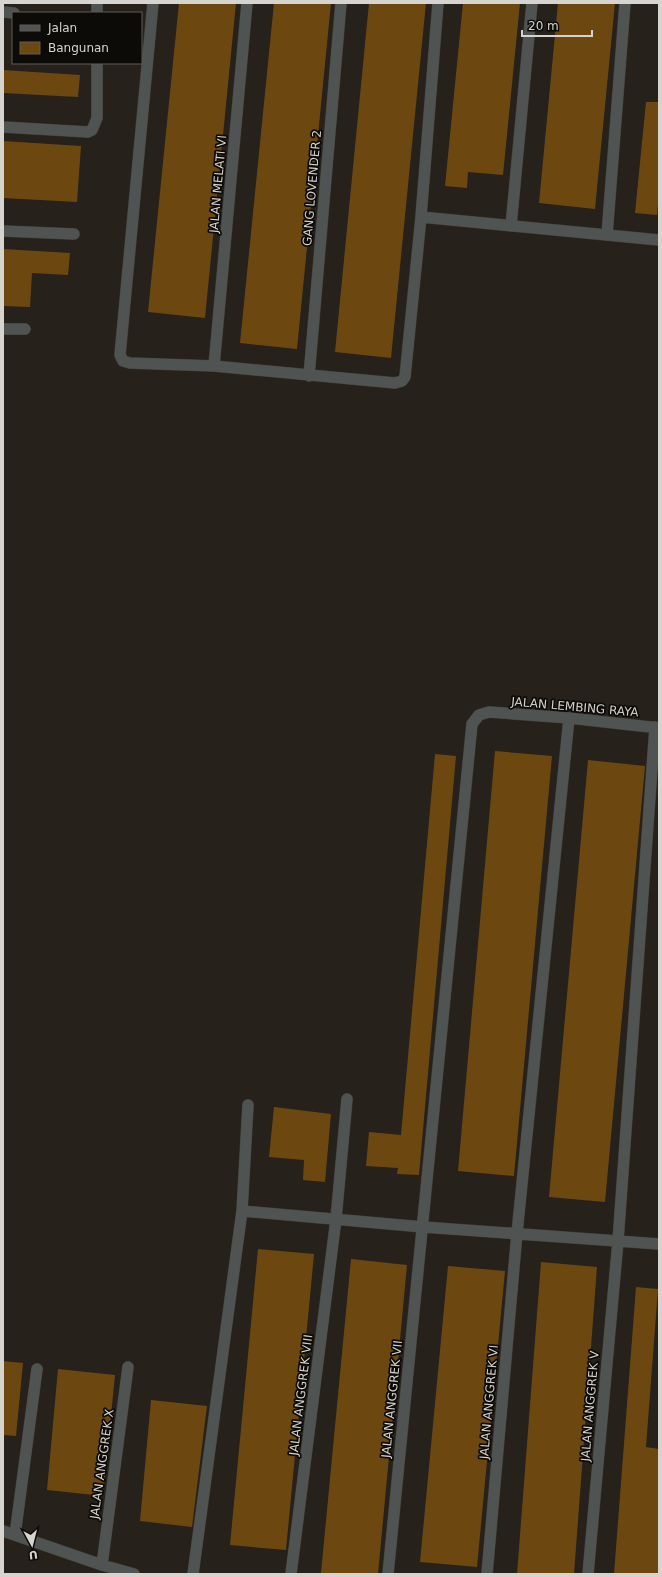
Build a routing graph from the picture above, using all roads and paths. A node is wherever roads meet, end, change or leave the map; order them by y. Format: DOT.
graph roads {
  1 [pos="153,3"];
  2 [pos="247,3"];
  3 [pos="341,3"];
  4 [pos="438,3"];
  5 [pos="532,3"];
  6 [pos="625,3"];
  7 [pos="97,64"];
  8 [pos="3,127"];
  9 [pos="421,218"];
  10 [pos="512,226"];
  11 [pos="3,231"];
  12 [pos="74,234"];
  13 [pos="607,235"];
  14 [pos="659,240"];
  15 [pos="3,329"];
  16 [pos="25,329"];
  17 [pos="214,366"];
  18 [pos="309,376"];
  19 [pos="489,712"];
  20 [pos="569,718"];
  21 [pos="657,728"];
  22 [pos="347,1099"];
  23 [pos="248,1105"];
  24 [pos="242,1211"];
  25 [pos="336,1219"];
  26 [pos="423,1227"];
  27 [pos="517,1233"];
  28 [pos="618,1241"];
  29 [pos="659,1244"];
  30 [pos="128,1367"];
  31 [pos="37,1369"];
  32 [pos="3,1531"];
  33 [pos="15,1535"];
  34 [pos="102,1565"];
  35 [pos="134,1574"];
  36 [pos="193,1574"];
  37 [pos="291,1574"];
  38 [pos="388,1574"];
  39 [pos="487,1574"];
  40 [pos="588,1574"];
  1 -- 17 [label="street"];
  2 -- 17 [label="street, JALAN MELATI VI"];
  3 -- 18 [label="street, GANG LOVENDER 2"];
  4 -- 9 [label="street"];
  5 -- 10 [label="street"];
  6 -- 13 [label="street"];
  7 -- 8 [label="street"];
  9 -- 10 [label="street"];
  9 -- 18 [label="street"];
  10 -- 13 [label="street"];
  11 -- 12 [label="street"];
  13 -- 14 [label="street"];
  15 -- 16 [label="street"];
  17 -- 18 [label="street"];
  19 -- 20 [label="street, JALAN LEMBING RAYA"];
  19 -- 26 [label="street, JALAN ANGGREK VII"];
  20 -- 21 [label="street, JALAN LEMBING RAYA"];
  20 -- 27 [label="street, JALAN ANGGREK VI"];
  21 -- 28 [label="street, JALAN ANGGREK V"];
  22 -- 25 [label="street, JALAN ANGGREK VIII"];
  23 -- 24 [label="street"];
  24 -- 25 [label="street"];
  24 -- 36 [label="street"];
  25 -- 26 [label="street"];
  25 -- 37 [label="street, JALAN ANGGREK VIII"];
  26 -- 27 [label="street"];
  26 -- 38 [label="street, JALAN ANGGREK VII"];
  27 -- 28 [label="street"];
  27 -- 39 [label="street, JALAN ANGGREK VI"];
  28 -- 29 [label="street"];
  28 -- 40 [label="street, JALAN ANGGREK V"];
  30 -- 34 [label="street, JALAN ANGGREK X"];
  31 -- 33 [label="street"];
  32 -- 33 [label="street"];
  33 -- 34 [label="street"];
  34 -- 35 [label="street"];
}
